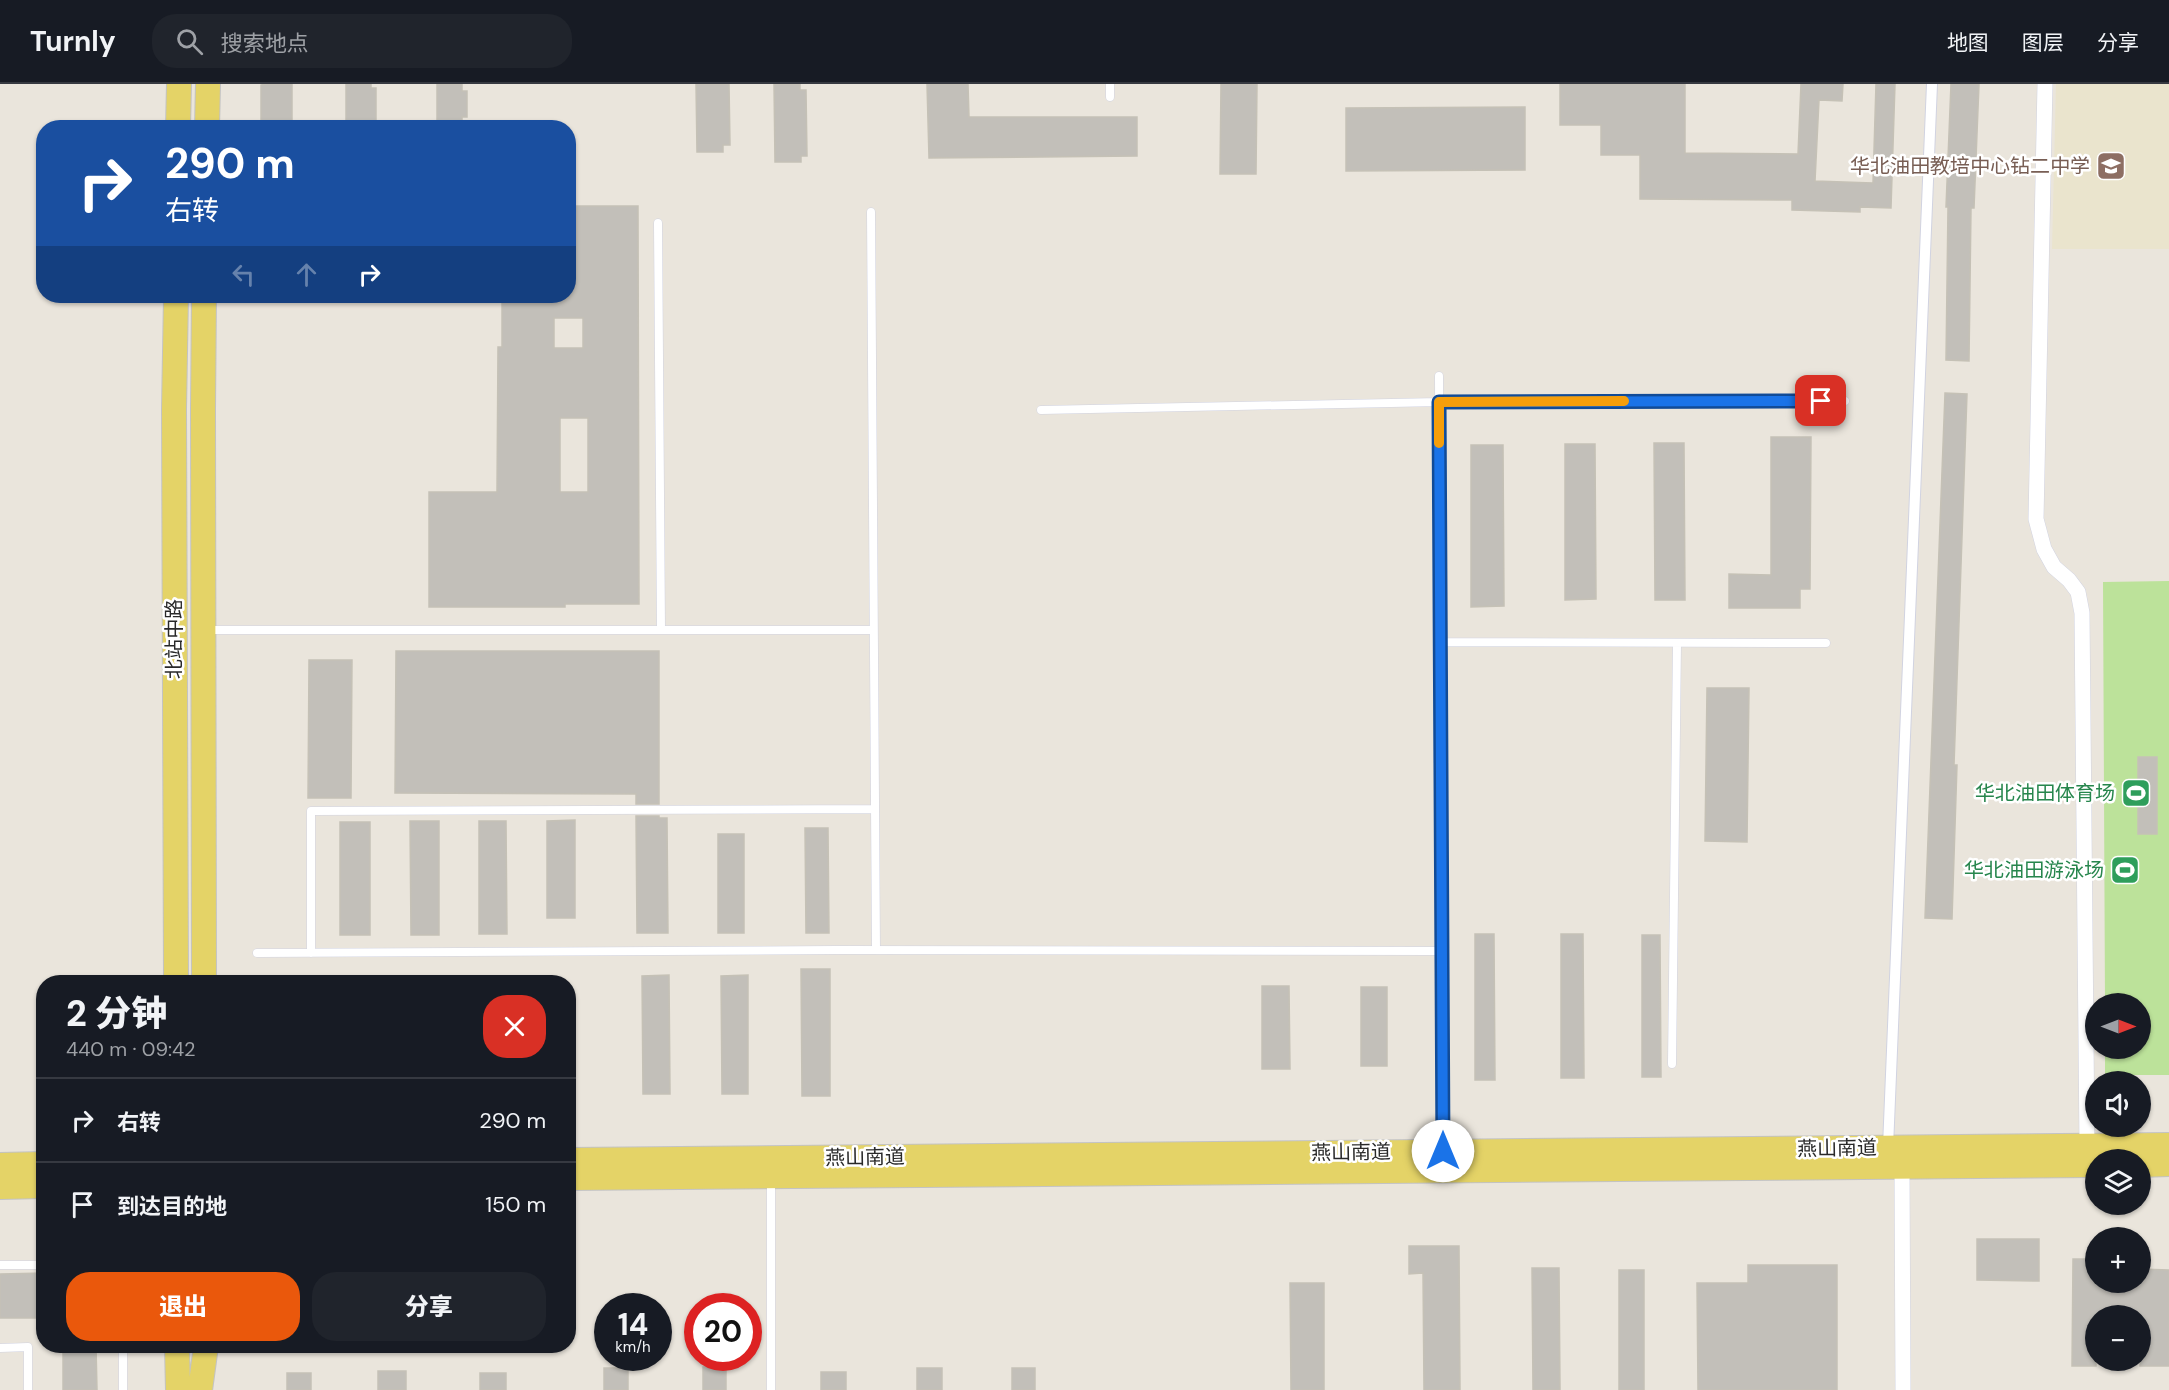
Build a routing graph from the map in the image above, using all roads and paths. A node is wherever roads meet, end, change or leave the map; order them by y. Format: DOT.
graph roads {
  1 [pos="179,84"];
  2 [pos="208,84"];
  3 [pos="1110,84"];
  4 [pos="1932,84"];
  5 [pos="2046,84"];
  6 [pos="1110,97"];
  7 [pos="178,120"];
  8 [pos="207,120"];
  9 [pos="872,212"];
  10 [pos="658,223"];
  11 [pos="176,303"];
  12 [pos="204,303"];
  13 [pos="1439,375"];
  14 [pos="1845,401"];
  15 [pos="1439,402"];
  16 [pos="1041,410"];
  17 [pos="203,630"];
  18 [pos="661,630"];
  19 [pos="873,630"];
  20 [pos="1440,642"];
  21 [pos="1677,643"];
  22 [pos="1826,643"];
  23 [pos="875,809"];
  24 [pos="876,950"];
  25 [pos="1442,951"];
  26 [pos="311,952"];
  27 [pos="257,953"];
  28 [pos="176,975"];
  29 [pos="204,975"];
  30 [pos="1672,1064"];
  31 [pos="2169,1145"];
  32 [pos="2091,1149"];
  33 [pos="2138,1149"];
  34 [pos="1443,1151"];
  35 [pos="2085,1155"];
  36 [pos="1895,1157"];
  37 [pos="576,1160"];
  38 [pos="0,1164"];
  39 [pos="36,1164"];
  40 [pos="2169,1164"];
  41 [pos="2151,1165"];
  42 [pos="771,1177"];
  43 [pos="576,1178"];
  44 [pos="36,1186"];
  45 [pos="0,1187"];
  46 [pos="0,1265"];
  47 [pos="36,1265"];
  48 [pos="0,1348"];
  49 [pos="123,1353"];
  50 [pos="177,1353"];
  51 [pos="205,1353"];
  52 [pos="28,1390"];
  53 [pos="123,1390"];
  54 [pos="178,1390"];
  55 [pos="200,1390"];
  56 [pos="771,1390"];
  57 [pos="1904,1390"];
  1 -- 7 [label="main road"];
  2 -- 8 [label="main road"];
  3 -- 6 [label="lane"];
  4 -- 36 [label="street"];
  5 -- 32 [label="street"];
  9 -- 19 [label="lane"];
  10 -- 18 [label="lane"];
  11 -- 28 [label="main road, 北站中路"];
  12 -- 17 [label="main road, 北站中路"];
  13 -- 15 [label="lane"];
  14 -- 15 [label="lane"];
  15 -- 16 [label="lane"];
  15 -- 20 [label="lane"];
  17 -- 18 [label="lane"];
  17 -- 29 [label="main road, 北站中路"];
  18 -- 19 [label="lane"];
  19 -- 23 [label="lane"];
  20 -- 21 [label="lane"];
  20 -- 25 [label="lane"];
  21 -- 22 [label="lane"];
  21 -- 30 [label="lane"];
  23 -- 24 [label="lane"];
  23 -- 26 [label="lane"];
  24 -- 25 [label="lane"];
  24 -- 26 [label="lane"];
  25 -- 34 [label="lane"];
  26 -- 27 [label="lane"];
  31 -- 33 [label="main road, 燕山南道"];
  34 -- 36 [label="main road, 燕山南道"];
  34 -- 37 [label="main road, 燕山南道"];
  35 -- 36 [label="main road, 燕山南道"];
  36 -- 42 [label="main road, 燕山南道"];
  36 -- 57 [label="street"];
  38 -- 39 [label="main road"];
  40 -- 41 [label="main road"];
  42 -- 43 [label="main road, 燕山南道"];
  42 -- 56 [label="lane"];
  44 -- 45 [label="main road"];
  46 -- 47 [label="lane"];
  48 -- 52 [label="lane"];
  49 -- 53 [label="lane"];
  50 -- 54 [label="main road"];
  51 -- 55 [label="main road"];
}
